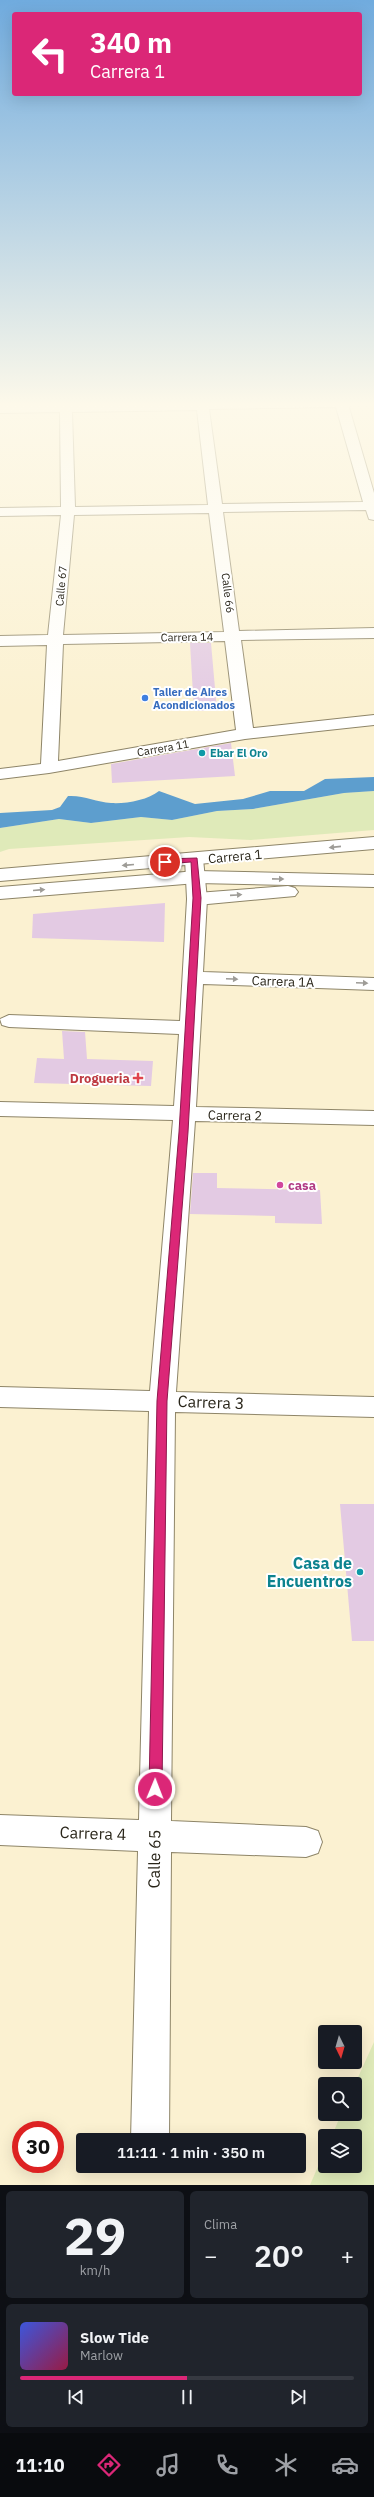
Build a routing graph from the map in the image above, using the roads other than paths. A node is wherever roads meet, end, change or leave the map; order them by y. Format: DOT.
graph roads {
  1 [pos="68,506"];
  2 [pos="217,508"];
  3 [pos="373,509"];
  4 [pos="68,511"];
  5 [pos="0,512"];
  6 [pos="374,633"];
  7 [pos="234,636"];
  8 [pos="56,640"];
  9 [pos="0,641"];
  10 [pos="374,720"];
  11 [pos="245,734"];
  12 [pos="49,768"];
  13 [pos="0,774"];
  14 [pos="374,843"];
  15 [pos="196,868"];
  16 [pos="0,875"];
  17 [pos="374,881"];
  18 [pos="0,893"];
  19 [pos="197,898"];
  20 [pos="193,978"];
  21 [pos="374,984"];
  22 [pos="9,1021"];
  23 [pos="189,1028"];
  24 [pos="0,1109"];
  25 [pos="184,1114"];
  26 [pos="374,1118"];
  27 [pos="0,1397"];
  28 [pos="162,1401"];
  29 [pos="374,1407"];
  30 [pos="0,1830"];
  31 [pos="154,1836"];
  32 [pos="306,1842"];
  33 [pos="150,2133"];
  1 -- 4 [label="street, Calle 67"];
  2 -- 3 [label="street"];
  2 -- 4 [label="street"];
  2 -- 7 [label="street, Calle 66"];
  4 -- 5 [label="street"];
  4 -- 8 [label="street, Calle 67"];
  6 -- 7 [label="street, Carrera 14"];
  7 -- 8 [label="street, Carrera 14"];
  7 -- 11 [label="street, Calle 66"];
  8 -- 9 [label="street, Carrera 14"];
  8 -- 12 [label="street, Calle 67"];
  10 -- 11 [label="street, Carrera 11"];
  11 -- 12 [label="street, Carrera 11"];
  12 -- 13 [label="street, Carrera 11"];
  14 -- 15 [label="street, Carrera 1, one-way"];
  15 -- 16 [label="street, Carrera 1, one-way"];
  15 -- 17 [label="street, Carrera 1, one-way"];
  18 -- 15 [label="street, Carrera 1, one-way"];
  15 -- 19 [label="street, Calle 65"];
  19 -- 17 [label="street, one-way"];
  19 -- 20 [label="street, Calle 65"];
  20 -- 21 [label="street, Carrera 1A, one-way"];
  20 -- 23 [label="street, Calle 65"];
  22 -- 23 [label="street"];
  23 -- 25 [label="street, Calle 65"];
  24 -- 25 [label="street, Carrera 2"];
  25 -- 26 [label="street, Carrera 2"];
  25 -- 28 [label="street, Calle 65"];
  27 -- 28 [label="street, Carrera 3"];
  28 -- 29 [label="street, Carrera 3"];
  28 -- 31 [label="street, Calle 65"];
  30 -- 31 [label="street, Carrera 4"];
  31 -- 32 [label="street, Carrera 4"];
  31 -- 33 [label="street, Calle 65"];
}
